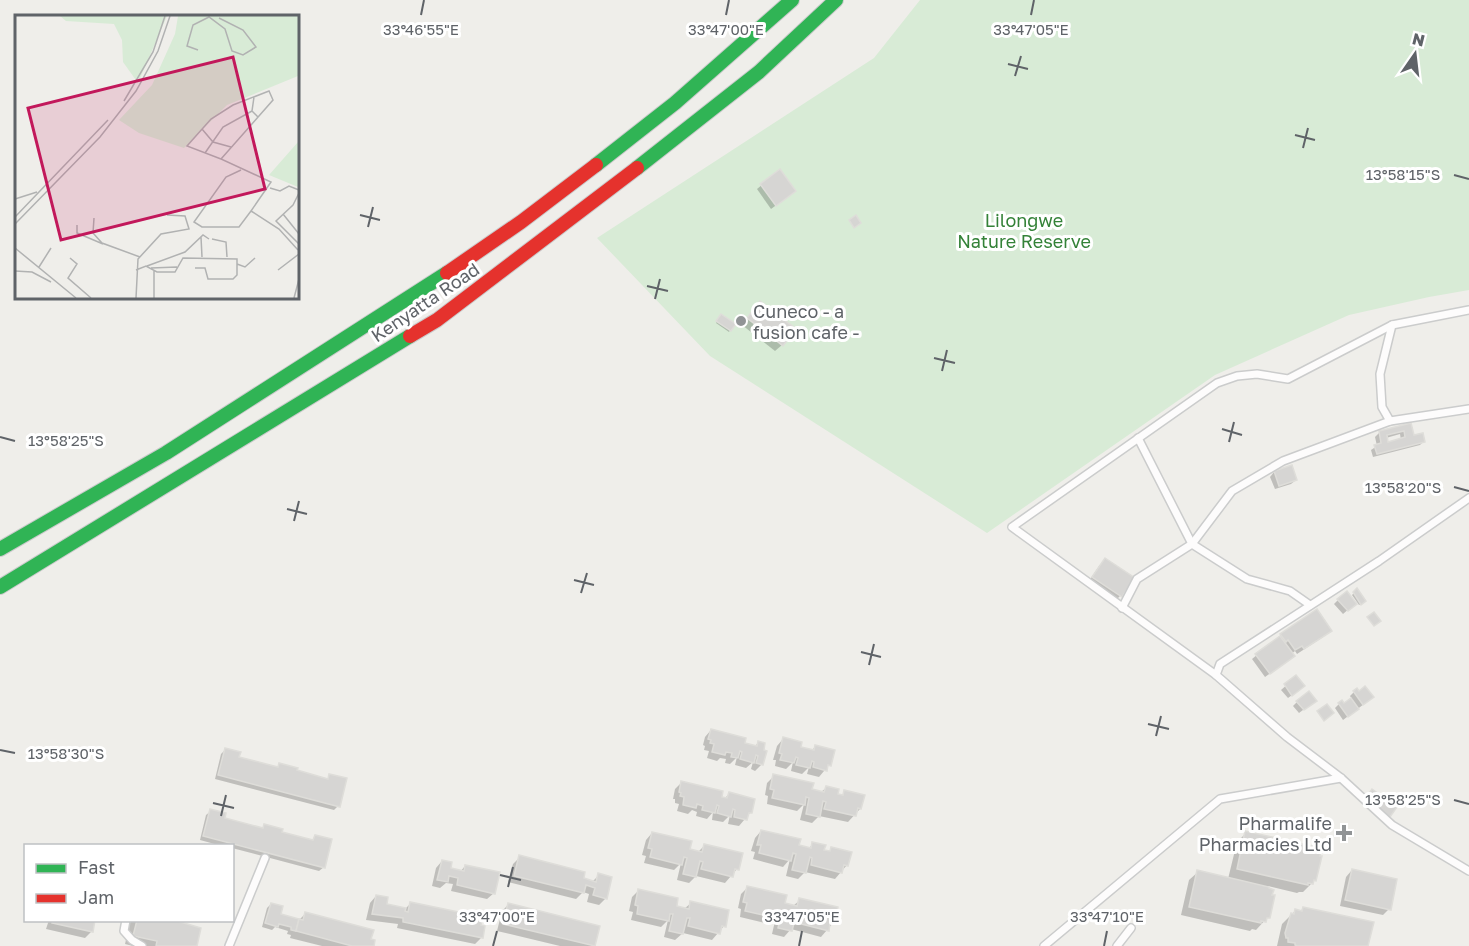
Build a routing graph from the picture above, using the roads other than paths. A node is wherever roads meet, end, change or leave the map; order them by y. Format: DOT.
graph roads {
  1 [pos="792,0"];
  2 [pos="836,0"];
  3 [pos="1469,310"];
  4 [pos="1392,325"];
  5 [pos="1469,409"];
  6 [pos="1390,421"];
  7 [pos="1138,438"];
  8 [pos="1469,498"];
  9 [pos="1192,544"];
  10 [pos="0,549"];
  11 [pos="0,587"];
  12 [pos="1310,605"];
  13 [pos="1122,608"];
  14 [pos="1216,675"];
  15 [pos="1341,778"];
  16 [pos="265,858"];
  17 [pos="1469,871"];
  18 [pos="126,922"];
  19 [pos="1131,928"];
  20 [pos="142,946"];
  21 [pos="229,946"];
  22 [pos="1044,946"];
  23 [pos="1117,946"];
  1 -- 10 [label="main road, Kenyatta Road"];
  2 -- 11 [label="main road, Kenyatta Road"];
  3 -- 4 [label="lane"];
  4 -- 6 [label="lane"];
  4 -- 7 [label="lane"];
  5 -- 6 [label="lane"];
  6 -- 9 [label="lane"];
  7 -- 9 [label="lane"];
  7 -- 13 [label="lane"];
  8 -- 12 [label="lane"];
  9 -- 12 [label="lane"];
  9 -- 13 [label="lane"];
  12 -- 14 [label="lane"];
  13 -- 14 [label="lane"];
  14 -- 15 [label="lane"];
  15 -- 17 [label="lane"];
  15 -- 22 [label="lane"];
  16 -- 21 [label="lane"];
  18 -- 20 [label="lane"];
  19 -- 23 [label="lane"];
}
